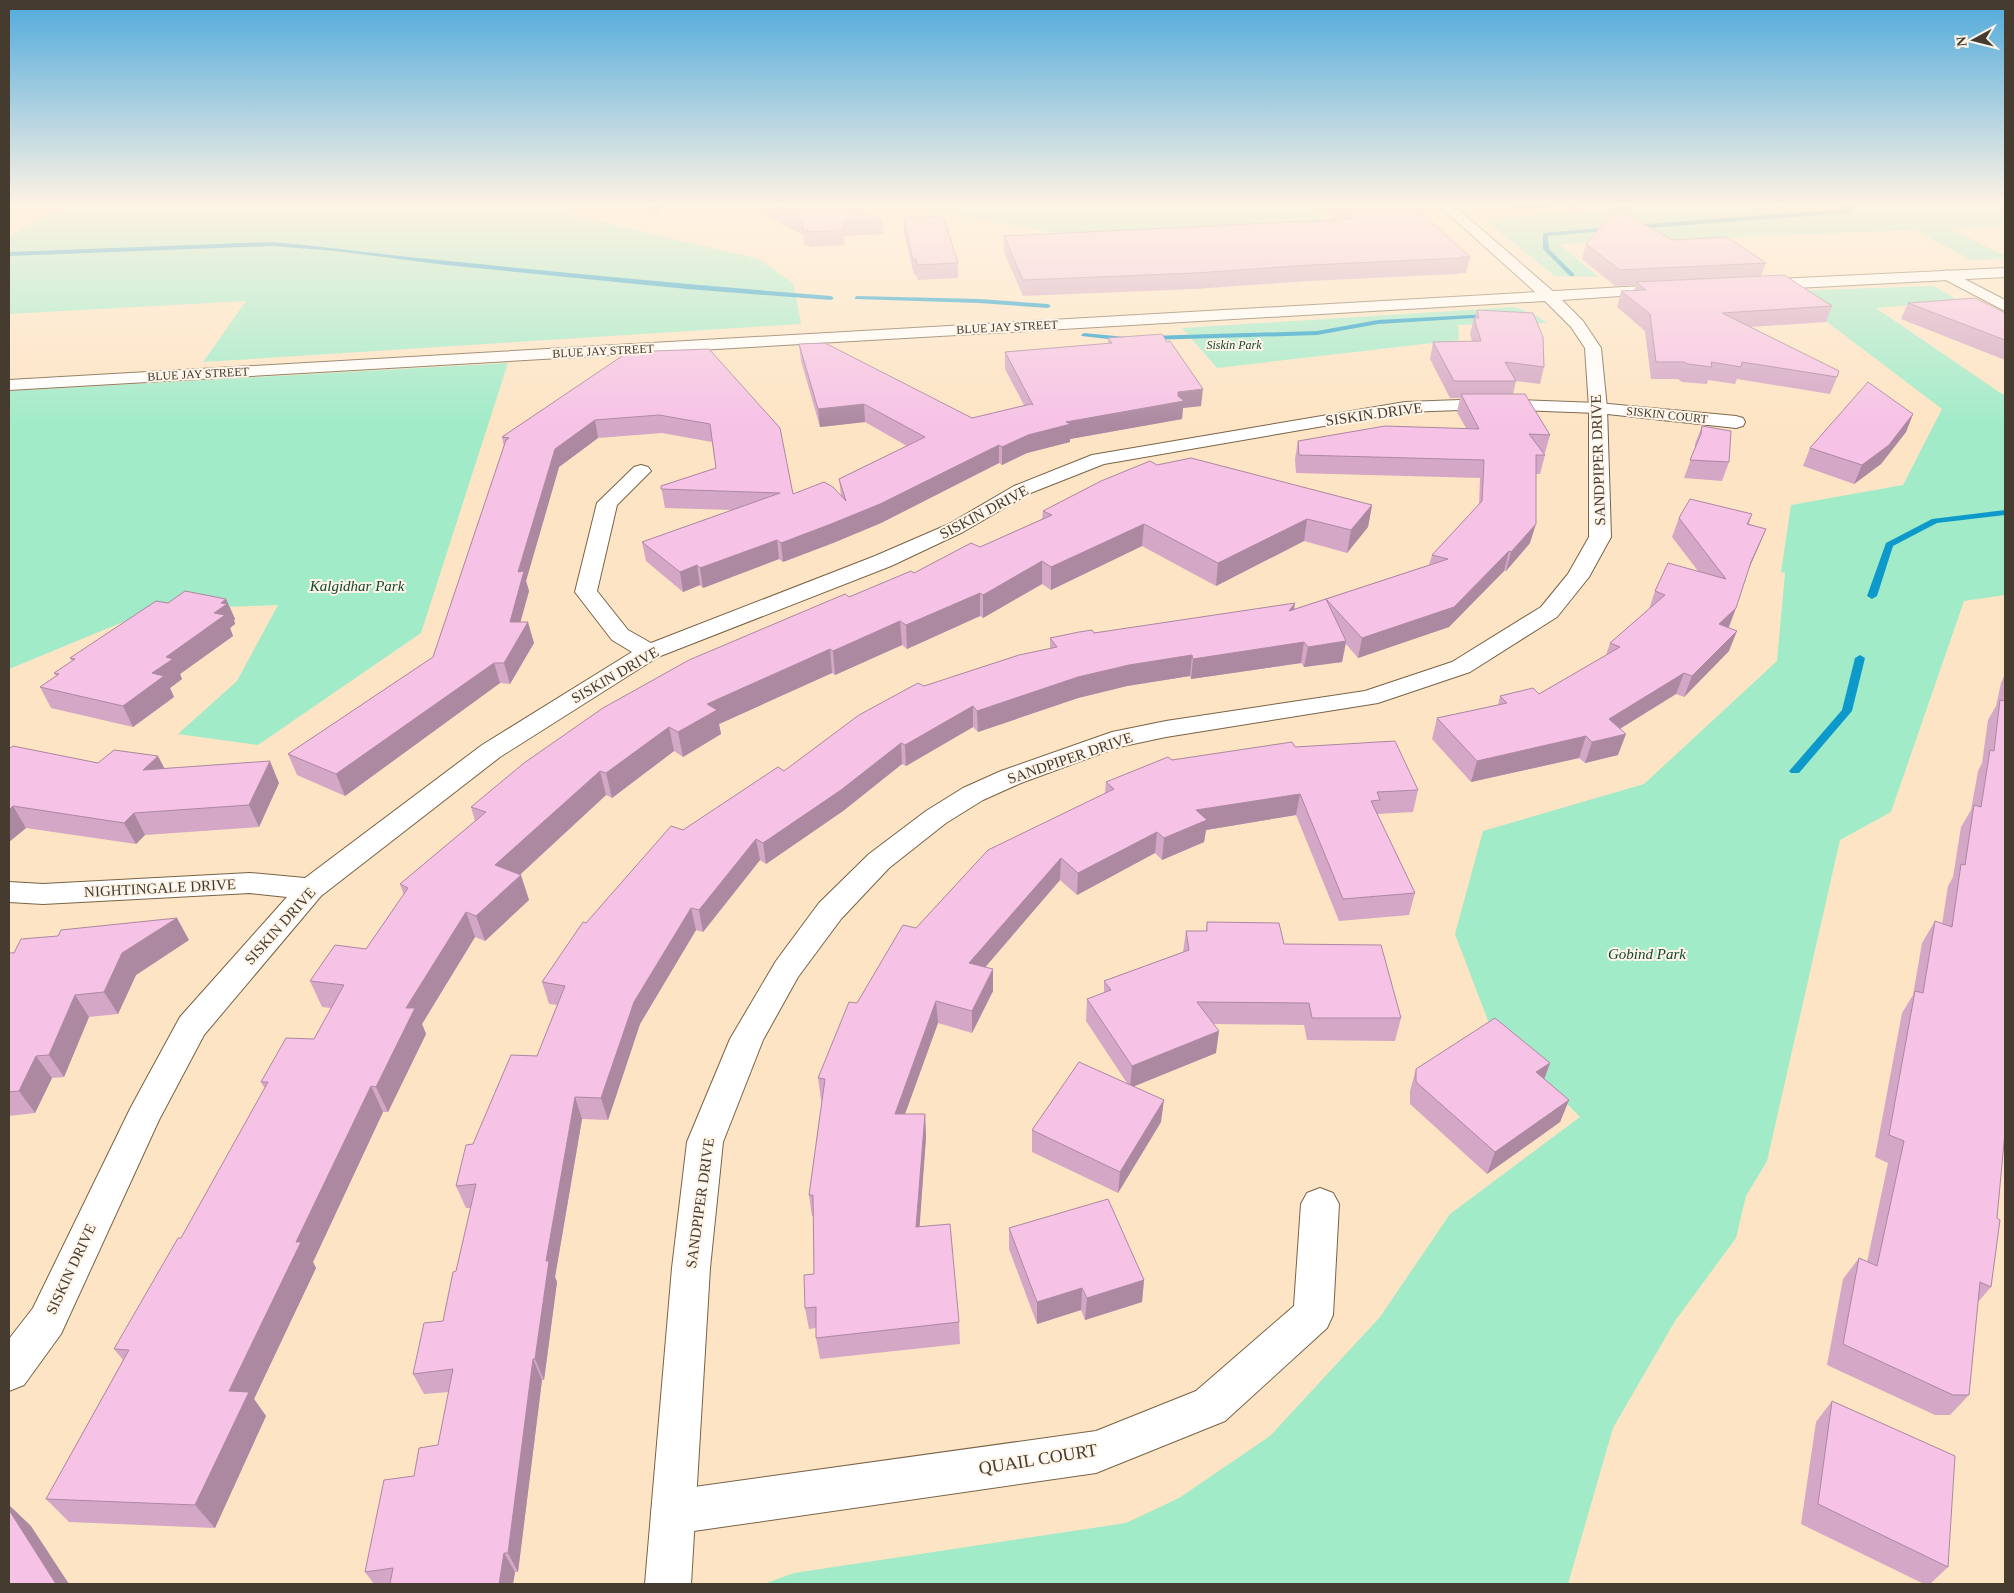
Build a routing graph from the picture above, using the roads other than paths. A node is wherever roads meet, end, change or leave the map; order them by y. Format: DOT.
graph roads {
  1 [pos="1527,276"];
  2 [pos="1922,276"];
  3 [pos="1950,276"];
  4 [pos="1740,286"];
  5 [pos="1672,289"];
  6 [pos="1549,296"];
  7 [pos="2005,306"];
  8 [pos="9,386"];
  9 [pos="1598,408"];
  10 [pos="1736,422"];
  11 [pos="641,471"];
  12 [pos="649,652"];
  13 [pos="311,889"];
  14 [pos="9,892"];
  15 [pos="1320,1204"];
  16 [pos="9,1371"];
  17 [pos="673,1512"];
  18 [pos="668,1584"];
  1 -- 6 [label="street, SANDPIPER DRIVE"];
  2 -- 4 [label="street"];
  3 -- 7 [label="street"];
  5 -- 6 [label="street, BLUE JAY STREET"];
  6 -- 8 [label="street, BLUE JAY STREET"];
  6 -- 9 [label="street, SANDPIPER DRIVE"];
  9 -- 10 [label="street, SISKIN COURT"];
  9 -- 12 [label="street, SISKIN DRIVE"];
  9 -- 17 [label="street, SANDPIPER DRIVE"];
  11 -- 12 [label="street"];
  12 -- 13 [label="street, SISKIN DRIVE"];
  13 -- 14 [label="street, NIGHTINGALE DRIVE"];
  13 -- 16 [label="street, SISKIN DRIVE"];
  15 -- 17 [label="street, QUAIL COURT"];
  17 -- 18 [label="street, SANDPIPER DRIVE"];
}
